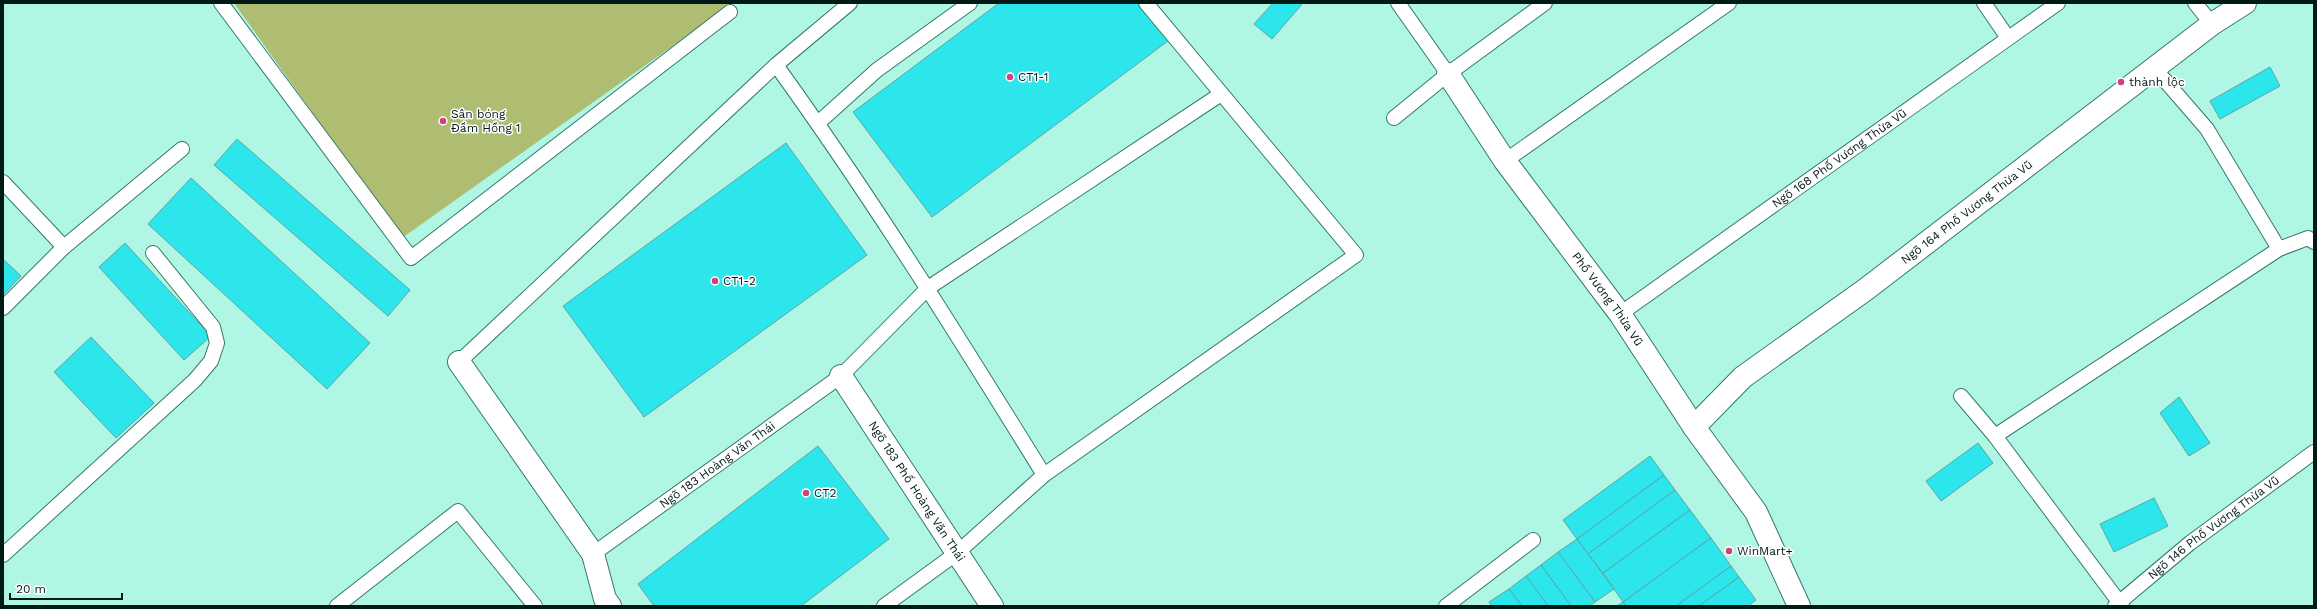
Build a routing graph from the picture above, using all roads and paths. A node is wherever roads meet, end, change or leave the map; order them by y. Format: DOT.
graph roads {
  1 [pos="221,3"];
  2 [pos="850,3"];
  3 [pos="970,3"];
  4 [pos="1146,3"];
  5 [pos="1398,3"];
  6 [pos="1545,3"];
  7 [pos="1729,3"];
  8 [pos="1984,3"];
  9 [pos="2058,3"];
  10 [pos="2195,3"];
  11 [pos="2246,3"];
  12 [pos="730,12"];
  13 [pos="2212,24"];
  14 [pos="2008,38"];
  15 [pos="776,65"];
  16 [pos="2155,70"];
  17 [pos="1448,74"];
  18 [pos="1221,94"];
  19 [pos="1394,118"];
  20 [pos="818,123"];
  21 [pos="182,150"];
  22 [pos="1505,161"];
  23 [pos="3,182"];
  24 [pos="2314,242"];
  25 [pos="64,247"];
  26 [pos="2278,249"];
  27 [pos="153,253"];
  28 [pos="928,288"];
  29 [pos="3,308"];
  30 [pos="1620,314"];
  31 [pos="459,362"];
  32 [pos="841,376"];
  33 [pos="1961,396"];
  34 [pos="1694,427"];
  35 [pos="1995,436"];
  36 [pos="2314,452"];
  37 [pos="1044,475"];
  38 [pos="1533,540"];
  39 [pos="957,553"];
  40 [pos="593,554"];
  41 [pos="3,555"];
  42 [pos="2119,605"];
  43 [pos="337,606"];
  44 [pos="535,606"];
  45 [pos="610,606"];
  46 [pos="884,606"];
  47 [pos="992,606"];
  48 [pos="1446,606"];
  49 [pos="1799,606"];
  1 -- 12 [label="lane"];
  2 -- 15 [label="lane"];
  3 -- 20 [label="lane"];
  4 -- 18 [label="lane"];
  5 -- 17 [label="lane, Phố Vương Thừa Vũ"];
  6 -- 17 [label="lane"];
  7 -- 22 [label="lane"];
  8 -- 14 [label="lane"];
  9 -- 14 [label="lane, Ngõ 168 Phố Vương Thừa Vũ"];
  10 -- 13 [label="lane"];
  11 -- 13 [label="street, Ngõ 164 Phố Vương Thừa Vũ"];
  13 -- 16 [label="street, Ngõ 164 Phố Vương Thừa Vũ"];
  14 -- 30 [label="lane, Ngõ 168 Phố Vương Thừa Vũ"];
  15 -- 20 [label="lane"];
  15 -- 31 [label="lane"];
  16 -- 26 [label="lane"];
  16 -- 34 [label="street, Ngõ 164 Phố Vương Thừa Vũ"];
  17 -- 19 [label="lane"];
  17 -- 22 [label="street, Phố Vương Thừa Vũ"];
  18 -- 28 [label="lane, Ngõ 183 Hoàng Văn Thái"];
  18 -- 37 [label="lane"];
  20 -- 28 [label="lane"];
  21 -- 25 [label="lane"];
  22 -- 30 [label="street, Phố Vương Thừa Vũ"];
  23 -- 25 [label="lane"];
  24 -- 26 [label="lane"];
  25 -- 29 [label="lane"];
  26 -- 35 [label="lane"];
  27 -- 41 [label="lane"];
  28 -- 32 [label="lane, Ngõ 183 Hoàng Văn Thái"];
  28 -- 37 [label="lane"];
  30 -- 34 [label="street, Phố Vương Thừa Vũ"];
  31 -- 40 [label="street"];
  32 -- 39 [label="street, Ngõ 183 Phố Hoàng Văn Thái"];
  32 -- 40 [label="lane, Ngõ 183 Hoàng Văn Thái"];
  33 -- 35 [label="lane"];
  34 -- 49 [label="street, Phố Vương Thừa Vũ"];
  35 -- 42 [label="lane"];
  36 -- 42 [label="lane, Ngõ 146 Phố Vương Thừa Vũ"];
  37 -- 39 [label="lane"];
  38 -- 48 [label="lane"];
  39 -- 46 [label="lane"];
  39 -- 47 [label="street, Ngõ 183 Phố Hoàng Văn Thái"];
  40 -- 45 [label="street"];
  43 -- 44 [label="lane"];
}
